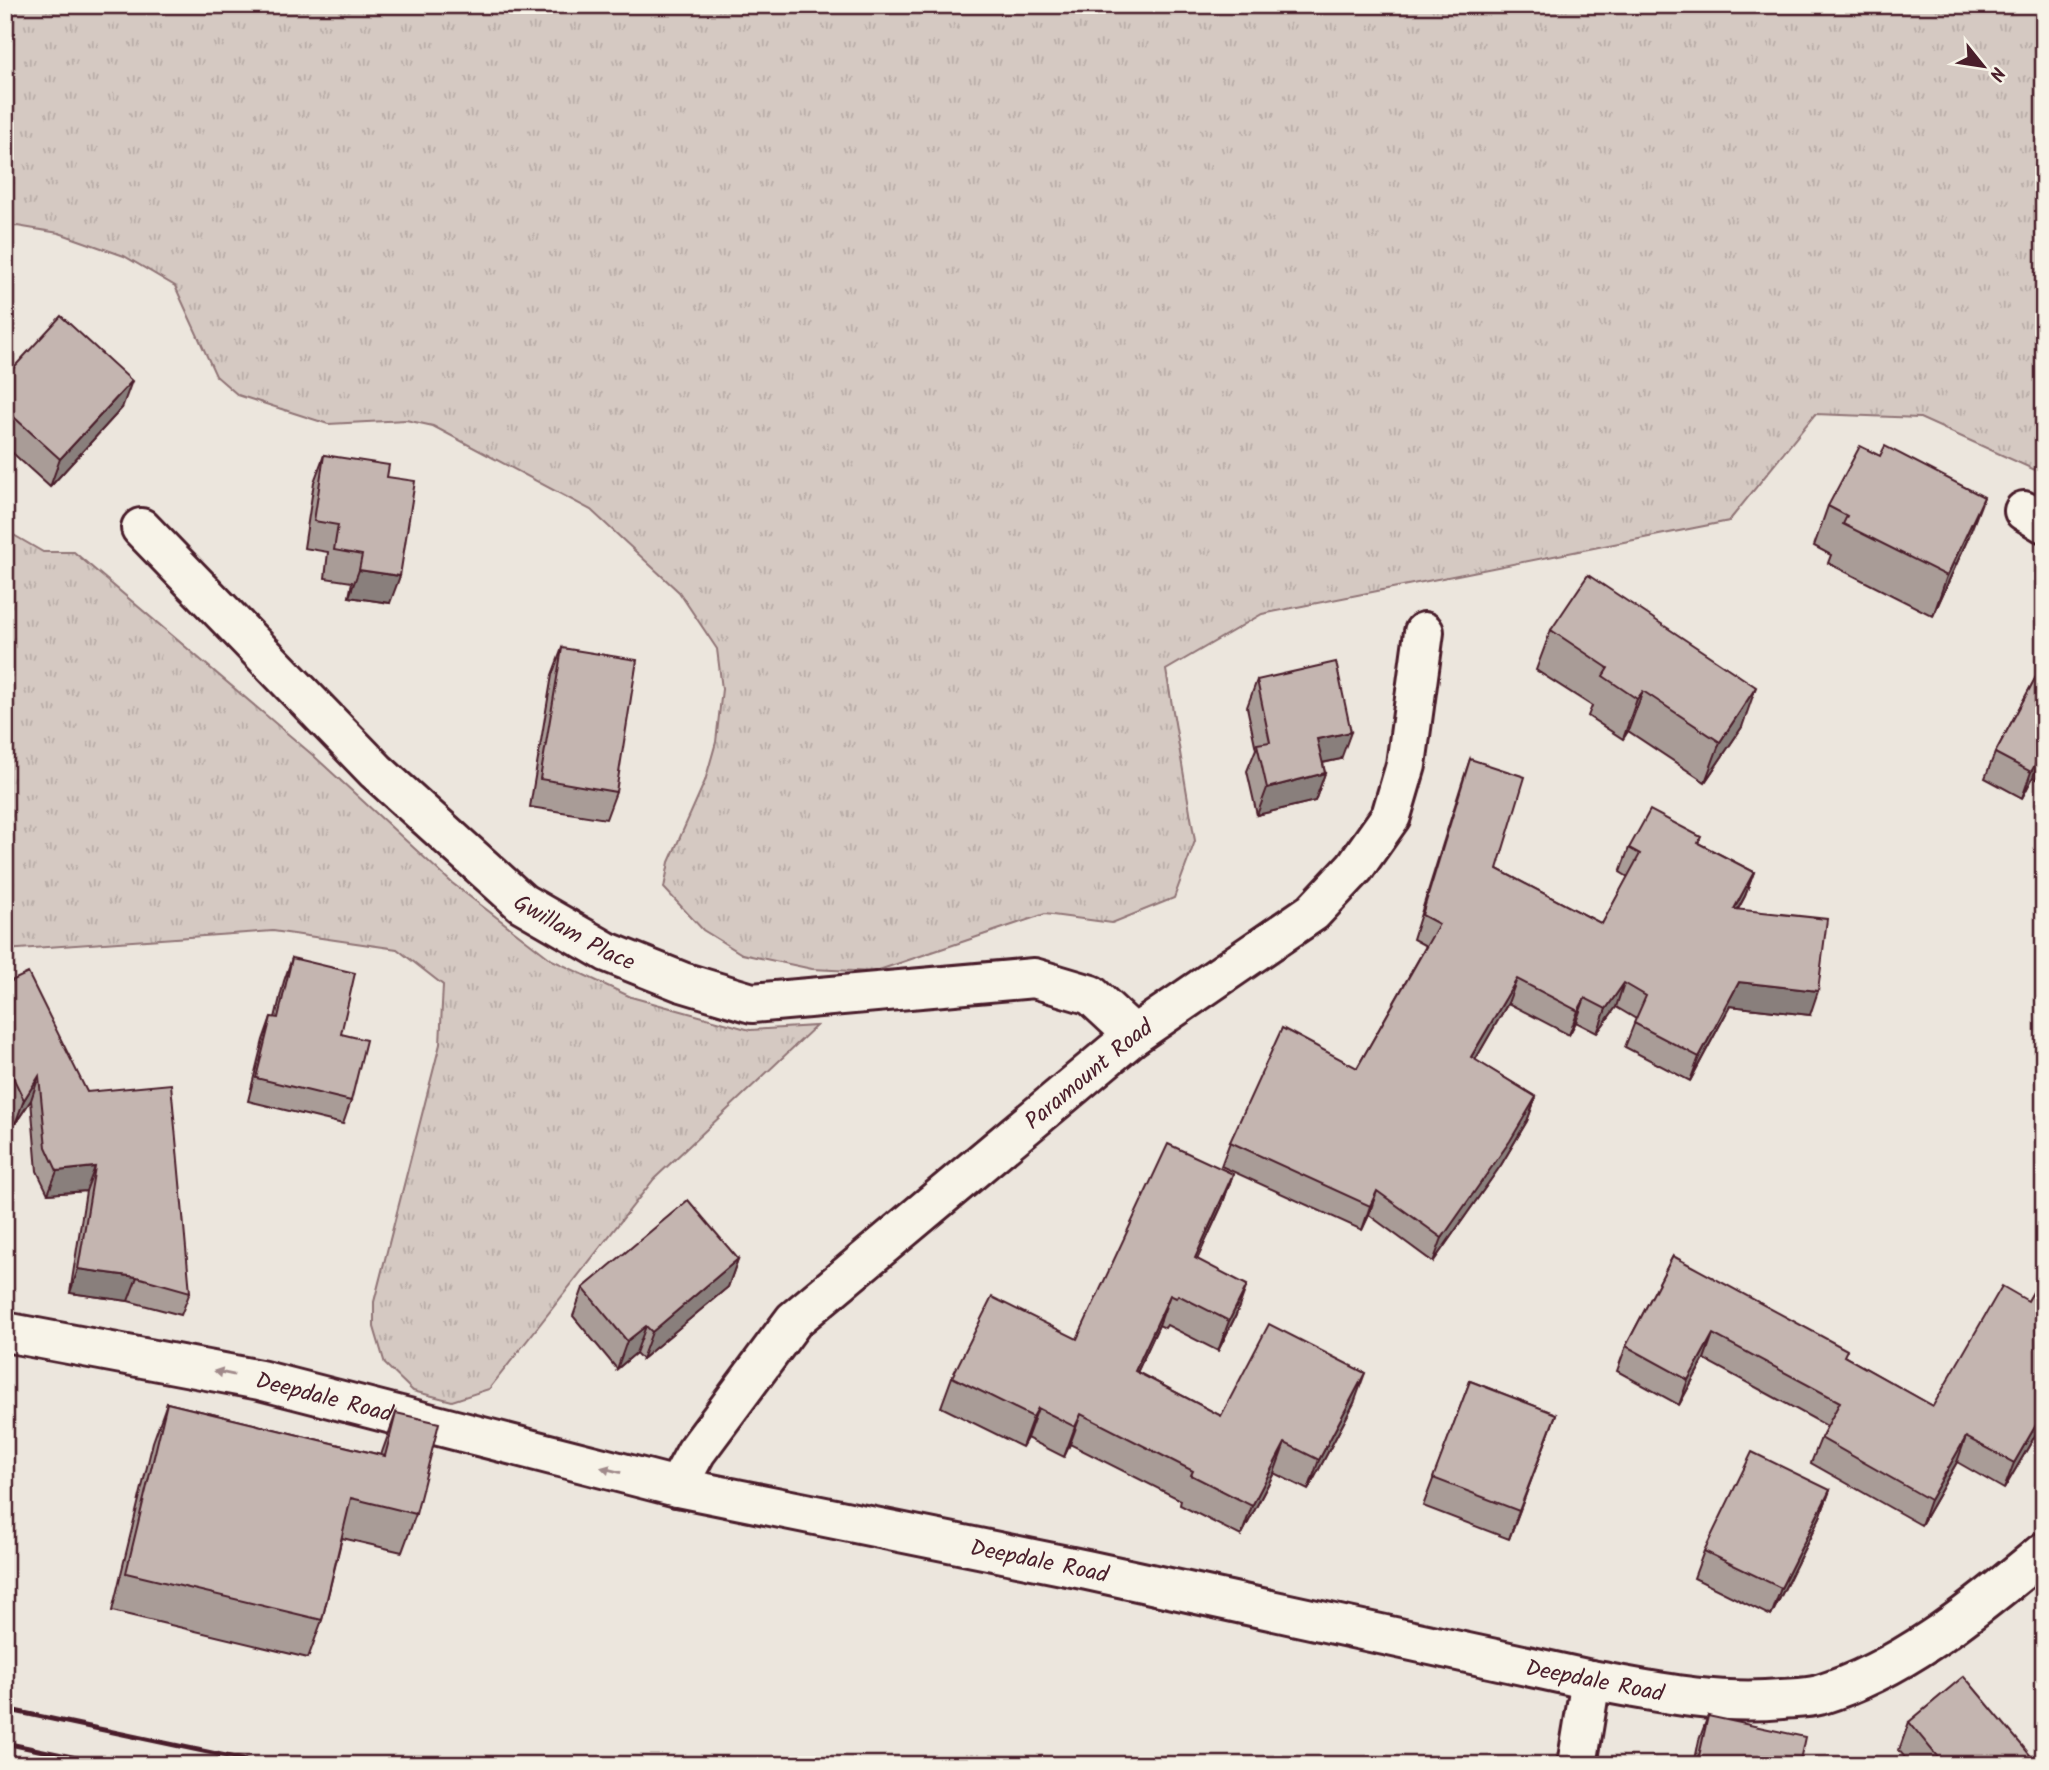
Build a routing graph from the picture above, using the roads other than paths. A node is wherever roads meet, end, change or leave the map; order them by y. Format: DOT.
graph roads {
  1 [pos="141,528"];
  2 [pos="1424,632"];
  3 [pos="1134,1035"];
  4 [pos="5,1332"];
  5 [pos="677,1487"];
  6 [pos="2044,1552"];
  7 [pos="1591,1680"];
  8 [pos="1577,1765"];
  1 -- 3 [label="street, Gwillam Place"];
  2 -- 3 [label="street, Paramount Road"];
  3 -- 5 [label="street, Paramount Road"];
  5 -- 4 [label="street, Deepdale Road, one-way"];
  5 -- 7 [label="street, Deepdale Road"];
  6 -- 7 [label="street, Deepdale Road"];
  7 -- 8 [label="street"];
}
